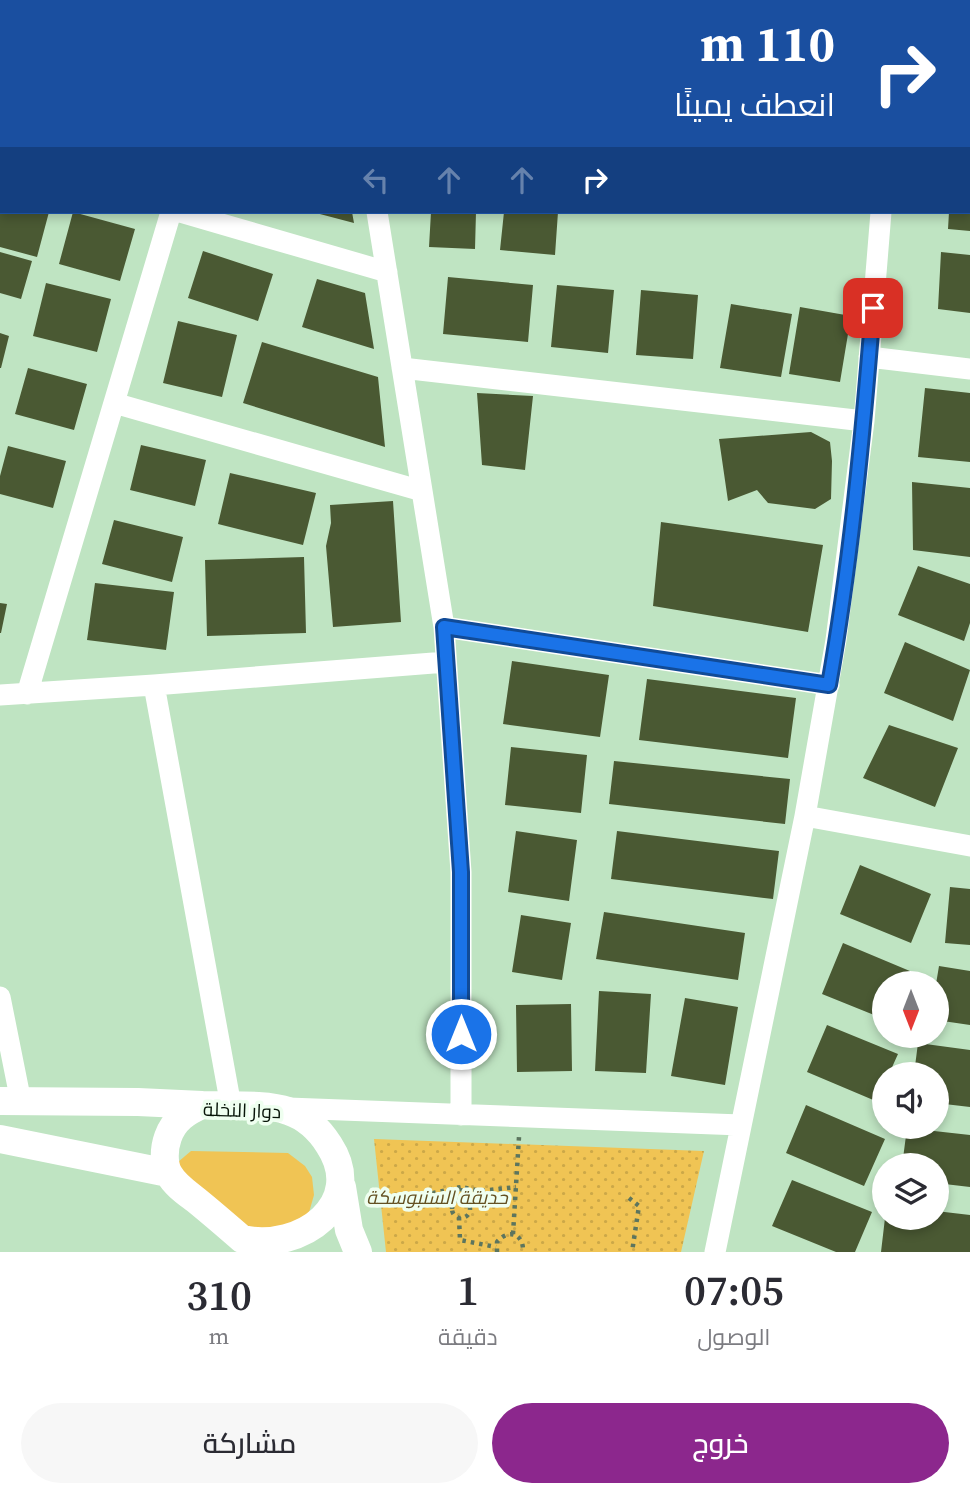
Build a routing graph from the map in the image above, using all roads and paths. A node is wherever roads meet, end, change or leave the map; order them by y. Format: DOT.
graph roads {
  1 [pos="170,214"];
  2 [pos="187,214"];
  3 [pos="377,214"];
  4 [pos="881,214"];
  5 [pos="387,272"];
  6 [pos="869,356"];
  7 [pos="402,368"];
  8 [pos="970,369"];
  9 [pos="114,403"];
  10 [pos="864,421"];
  11 [pos="422,491"];
  12 [pos="444,627"];
  13 [pos="446,662"];
  14 [pos="154,685"];
  15 [pos="829,685"];
  16 [pos="27,694"];
  17 [pos="0,695"];
  18 [pos="806,816"];
  19 [pos="970,846"];
  20 [pos="0,997"];
  21 [pos="10,1101"];
  22 [pos="202,1105"];
  23 [pos="232,1106"];
  24 [pos="275,1108"];
  25 [pos="461,1115"];
  26 [pos="520,1117"];
  27 [pos="741,1125"];
  28 [pos="0,1139"];
  29 [pos="168,1173"];
  30 [pos="341,1185"];
  31 [pos="461,1187"];
  32 [pos="516,1187"];
  33 [pos="424,1195"];
  34 [pos="629,1198"];
  35 [pos="460,1200"];
  36 [pos="459,1217"];
  37 [pos="513,1234"];
  38 [pos="252,1248"];
  39 [pos="496,1249"];
  40 [pos="358,1252"];
  41 [pos="524,1252"];
  42 [pos="632,1252"];
  43 [pos="715,1252"];
  1 -- 9 [label="street"];
  2 -- 5 [label="street"];
  3 -- 5 [label="street"];
  4 -- 6 [label="street"];
  5 -- 7 [label="street"];
  6 -- 8 [label="street"];
  6 -- 10 [label="street"];
  7 -- 10 [label="street"];
  7 -- 11 [label="street"];
  9 -- 11 [label="street"];
  9 -- 16 [label="street"];
  10 -- 15 [label="street"];
  11 -- 12 [label="street"];
  12 -- 13 [label="street"];
  12 -- 15 [label="street"];
  13 -- 14 [label="street"];
  13 -- 25 [label="street"];
  14 -- 16 [label="street"];
  14 -- 23 [label="street"];
  15 -- 18 [label="street"];
  16 -- 17 [label="street"];
  18 -- 19 [label="street"];
  18 -- 27 [label="street"];
  20 -- 21 [label="street"];
  21 -- 22 [label="street"];
  22 -- 23 [label="street, دوار النخلة"];
  22 -- 29 [label="street, دوار النخلة"];
  23 -- 24 [label="street, دوار النخلة"];
  24 -- 25 [label="street"];
  24 -- 30 [label="street, دوار النخلة"];
  25 -- 26 [label="street"];
  26 -- 27 [label="street"];
  26 -- 32 [label="path"];
  27 -- 43 [label="street"];
  28 -- 29 [label="street"];
  29 -- 38 [label="street"];
  30 -- 38 [label="street"];
  30 -- 40 [label="street, دوار النخلة"];
  31 -- 32 [label="path"];
  31 -- 33 [label="path"];
  31 -- 35 [label="path"];
  32 -- 37 [label="path"];
  34 -- 42 [label="path"];
  35 -- 36 [label="path"];
  35 -- 36 [label="path"];
  36 -- 39 [label="path"];
  37 -- 39 [label="path"];
  37 -- 41 [label="path"];
}
